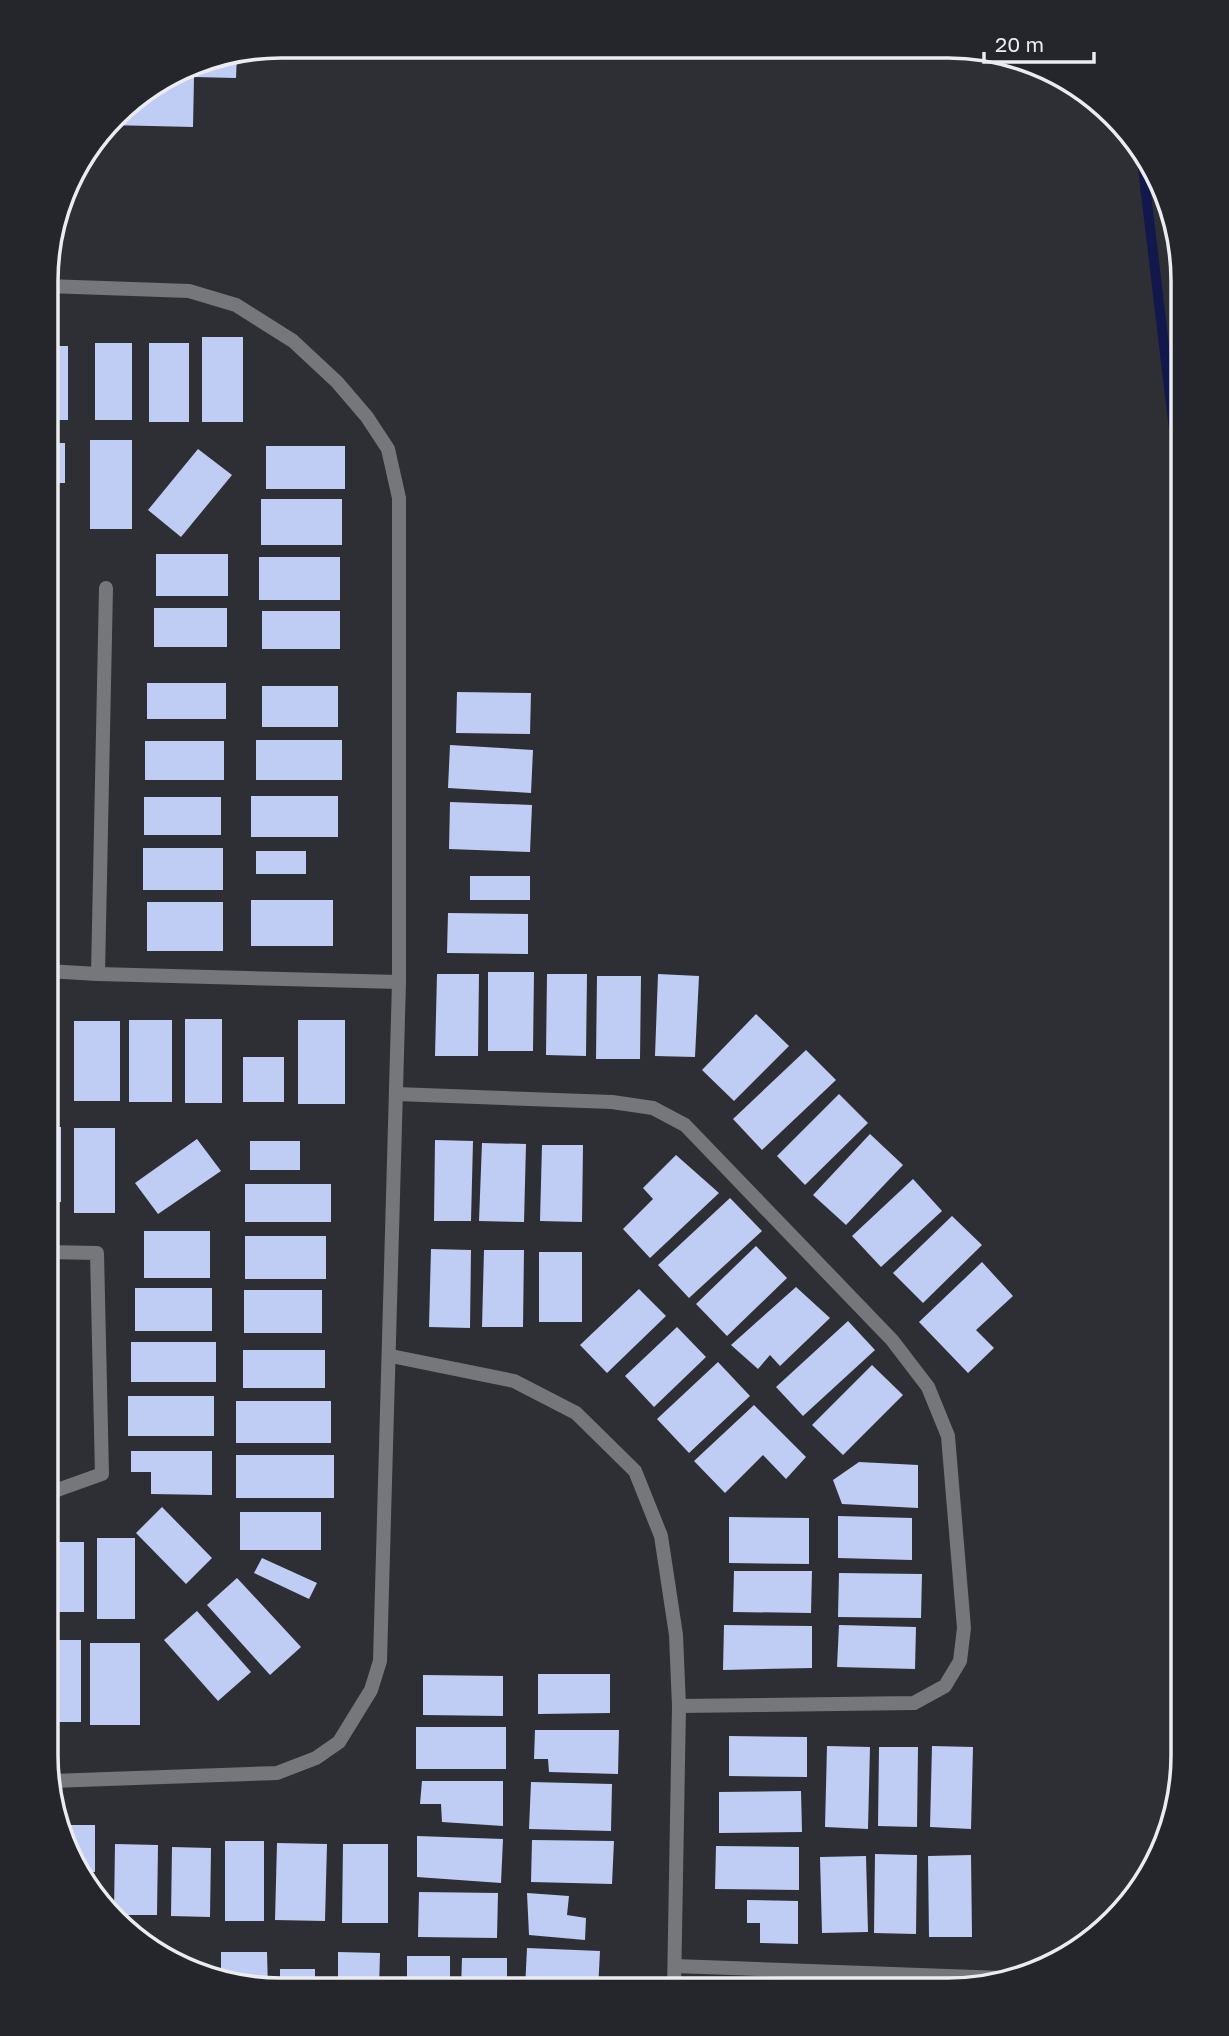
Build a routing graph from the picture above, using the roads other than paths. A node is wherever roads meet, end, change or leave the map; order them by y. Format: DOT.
graph roads {
  1 [pos="58,286"];
  2 [pos="106,588"];
  3 [pos="58,972"];
  4 [pos="98,974"];
  5 [pos="399,982"];
  6 [pos="396,1094"];
  7 [pos="58,1252"];
  8 [pos="391,1356"];
  9 [pos="58,1490"];
  10 [pos="679,1706"];
  11 [pos="59,1781"];
  12 [pos="675,1966"];
  13 [pos="968,1977"];
  14 [pos="674,1978"];
  1 -- 5 [label="street"];
  2 -- 4 [label="street"];
  3 -- 4 [label="street"];
  4 -- 5 [label="street"];
  5 -- 6 [label="street"];
  6 -- 8 [label="street"];
  6 -- 10 [label="street"];
  7 -- 9 [label="street"];
  8 -- 10 [label="street"];
  8 -- 11 [label="street"];
  10 -- 12 [label="street"];
  12 -- 13 [label="street"];
  12 -- 14 [label="street"];
}
